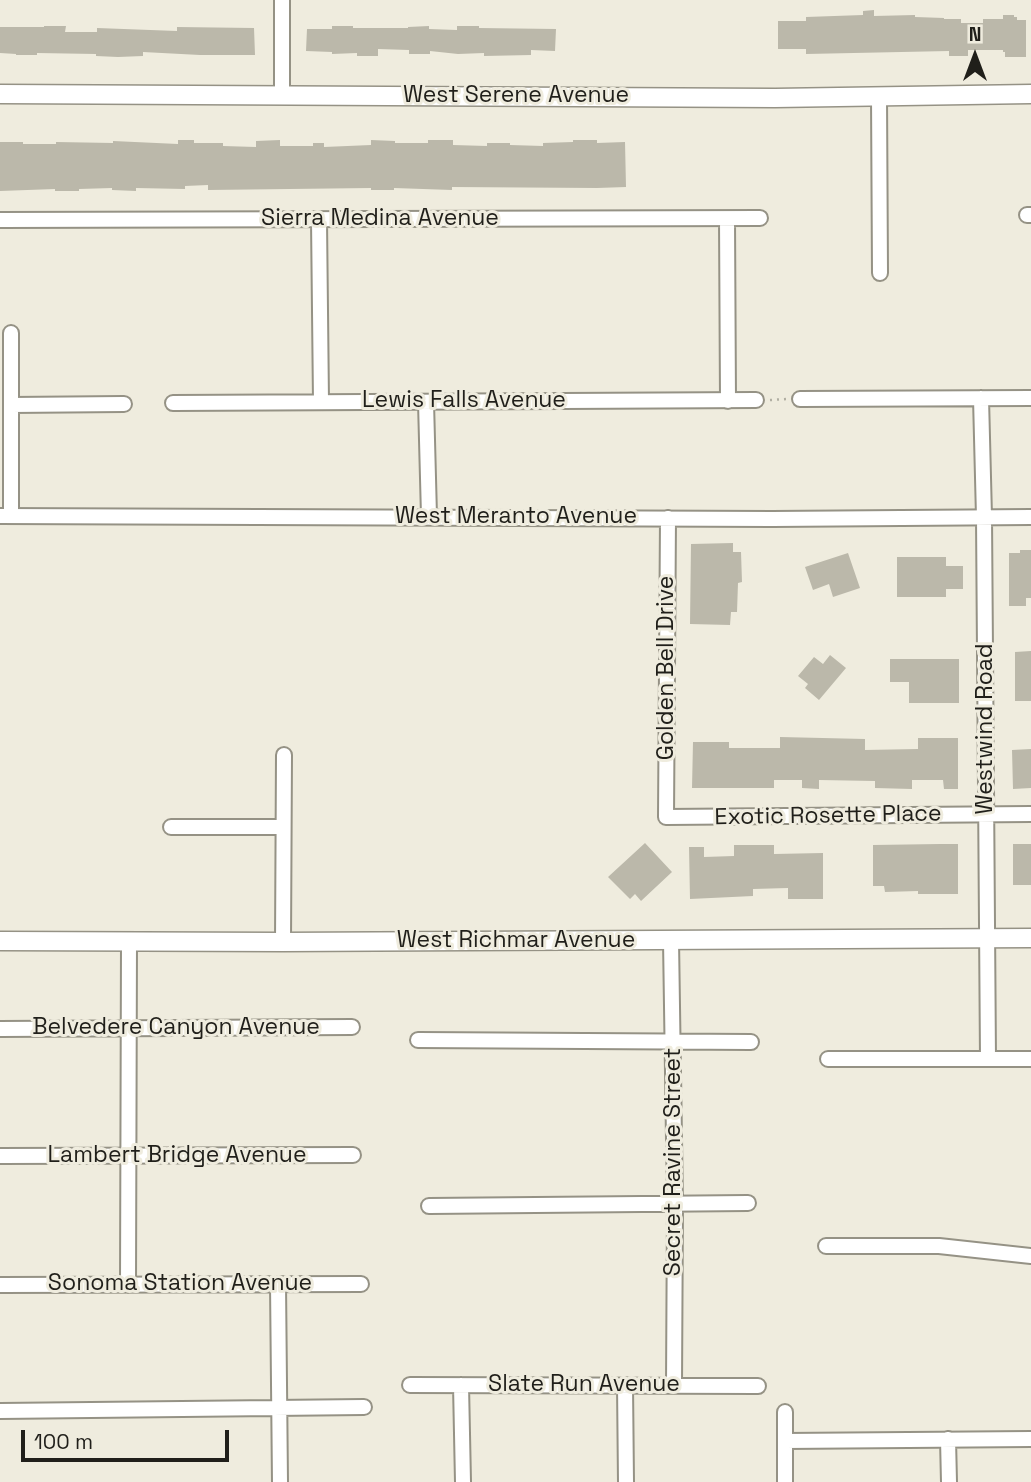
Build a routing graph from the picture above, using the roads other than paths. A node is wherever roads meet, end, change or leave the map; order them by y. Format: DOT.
graph roads {
  1 [pos="282,0"];
  2 [pos="0,94"];
  3 [pos="282,94"];
  4 [pos="1031,94"];
  5 [pos="879,96"];
  6 [pos="760,218"];
  7 [pos="319,219"];
  8 [pos="727,219"];
  9 [pos="0,220"];
  10 [pos="880,273"];
  11 [pos="11,333"];
  12 [pos="981,398"];
  13 [pos="1031,398"];
  14 [pos="800,399"];
  15 [pos="756,400"];
  16 [pos="728,401"];
  17 [pos="321,402"];
  18 [pos="426,402"];
  19 [pos="173,403"];
  20 [pos="124,404"];
  21 [pos="11,405"];
  22 [pos="6,516"];
  23 [pos="429,516"];
  24 [pos="984,517"];
  25 [pos="1031,517"];
  26 [pos="668,519"];
  27 [pos="284,755"];
  28 [pos="986,814"];
  29 [pos="1031,814"];
  30 [pos="666,817"];
  31 [pos="171,827"];
  32 [pos="284,827"];
  33 [pos="988,938"];
  34 [pos="1031,938"];
  35 [pos="671,940"];
  36 [pos="0,941"];
  37 [pos="129,942"];
  38 [pos="283,942"];
  39 [pos="352,1027"];
  40 [pos="128,1028"];
  41 [pos="0,1029"];
  42 [pos="418,1040"];
  43 [pos="673,1041"];
  44 [pos="751,1042"];
  45 [pos="828,1059"];
  46 [pos="988,1059"];
  47 [pos="1031,1059"];
  48 [pos="353,1155"];
  49 [pos="0,1156"];
  50 [pos="128,1156"];
  51 [pos="748,1203"];
  52 [pos="675,1205"];
  53 [pos="429,1206"];
  54 [pos="827,1246"];
  55 [pos="1031,1256"];
  56 [pos="278,1284"];
  57 [pos="361,1284"];
  58 [pos="0,1285"];
  59 [pos="128,1285"];
  60 [pos="410,1385"];
  61 [pos="461,1385"];
  62 [pos="625,1385"];
  63 [pos="674,1385"];
  64 [pos="758,1386"];
  65 [pos="364,1407"];
  66 [pos="279,1409"];
  67 [pos="0,1411"];
  68 [pos="785,1412"];
  69 [pos="948,1439"];
  70 [pos="1031,1439"];
  71 [pos="785,1441"];
  72 [pos="280,1482"];
  73 [pos="463,1482"];
  74 [pos="626,1482"];
  75 [pos="785,1482"];
  76 [pos="948,1482"];
  1 -- 3 [label="street"];
  2 -- 3 [label="street, West Serene Avenue"];
  3 -- 5 [label="street, West Serene Avenue"];
  4 -- 5 [label="street, West Serene Avenue"];
  5 -- 10 [label="street"];
  6 -- 8 [label="street, Sierra Medina Avenue"];
  7 -- 8 [label="street, Sierra Medina Avenue"];
  7 -- 9 [label="street, Sierra Medina Avenue"];
  7 -- 17 [label="street"];
  8 -- 16 [label="street"];
  11 -- 21 [label="street"];
  12 -- 13 [label="street"];
  12 -- 14 [label="street"];
  12 -- 24 [label="street, Westwind Road"];
  15 -- 16 [label="street, Lewis Falls Avenue"];
  16 -- 18 [label="street, Lewis Falls Avenue"];
  17 -- 18 [label="street, Lewis Falls Avenue"];
  17 -- 19 [label="street, Lewis Falls Avenue"];
  18 -- 23 [label="street"];
  20 -- 21 [label="street"];
  21 -- 22 [label="street"];
  22 -- 23 [label="street, West Meranto Avenue"];
  23 -- 26 [label="street, West Meranto Avenue"];
  24 -- 25 [label="street, West Meranto Avenue"];
  24 -- 26 [label="street, West Meranto Avenue"];
  24 -- 28 [label="street, Westwind Road"];
  26 -- 30 [label="street, Golden Bell Drive"];
  27 -- 32 [label="street"];
  28 -- 29 [label="street, Exotic Rosette Place"];
  28 -- 30 [label="street, Exotic Rosette Place"];
  28 -- 33 [label="street, Westwind Road"];
  31 -- 32 [label="street"];
  32 -- 38 [label="street"];
  33 -- 34 [label="street, West Richmar Avenue"];
  33 -- 35 [label="street, West Richmar Avenue"];
  33 -- 46 [label="street, Westwind Road"];
  35 -- 38 [label="street, West Richmar Avenue"];
  35 -- 43 [label="street, Secret Ravine Street"];
  36 -- 37 [label="street, West Richmar Avenue"];
  37 -- 38 [label="street, West Richmar Avenue"];
  37 -- 40 [label="street"];
  39 -- 40 [label="street, Belvedere Canyon Avenue"];
  40 -- 41 [label="street, Belvedere Canyon Avenue"];
  40 -- 50 [label="street"];
  42 -- 43 [label="street"];
  43 -- 44 [label="street"];
  43 -- 52 [label="street, Secret Ravine Street"];
  45 -- 46 [label="street"];
  46 -- 47 [label="street"];
  48 -- 50 [label="street, Lambert Bridge Avenue"];
  49 -- 50 [label="street, Lambert Bridge Avenue"];
  50 -- 59 [label="street"];
  51 -- 52 [label="street"];
  52 -- 53 [label="street"];
  52 -- 63 [label="street, Secret Ravine Street"];
  54 -- 55 [label="street"];
  56 -- 57 [label="street, Sonoma Station Avenue"];
  56 -- 59 [label="street, Sonoma Station Avenue"];
  56 -- 66 [label="street"];
  58 -- 59 [label="street, Sonoma Station Avenue"];
  60 -- 61 [label="street, Slate Run Avenue"];
  61 -- 62 [label="street, Slate Run Avenue"];
  61 -- 73 [label="street"];
  62 -- 63 [label="street, Slate Run Avenue"];
  62 -- 74 [label="street"];
  63 -- 64 [label="street, Slate Run Avenue"];
  65 -- 66 [label="street"];
  66 -- 67 [label="street"];
  66 -- 72 [label="street"];
  68 -- 71 [label="street"];
  69 -- 70 [label="street"];
  69 -- 71 [label="street"];
  69 -- 76 [label="street"];
  71 -- 75 [label="street"];
}
